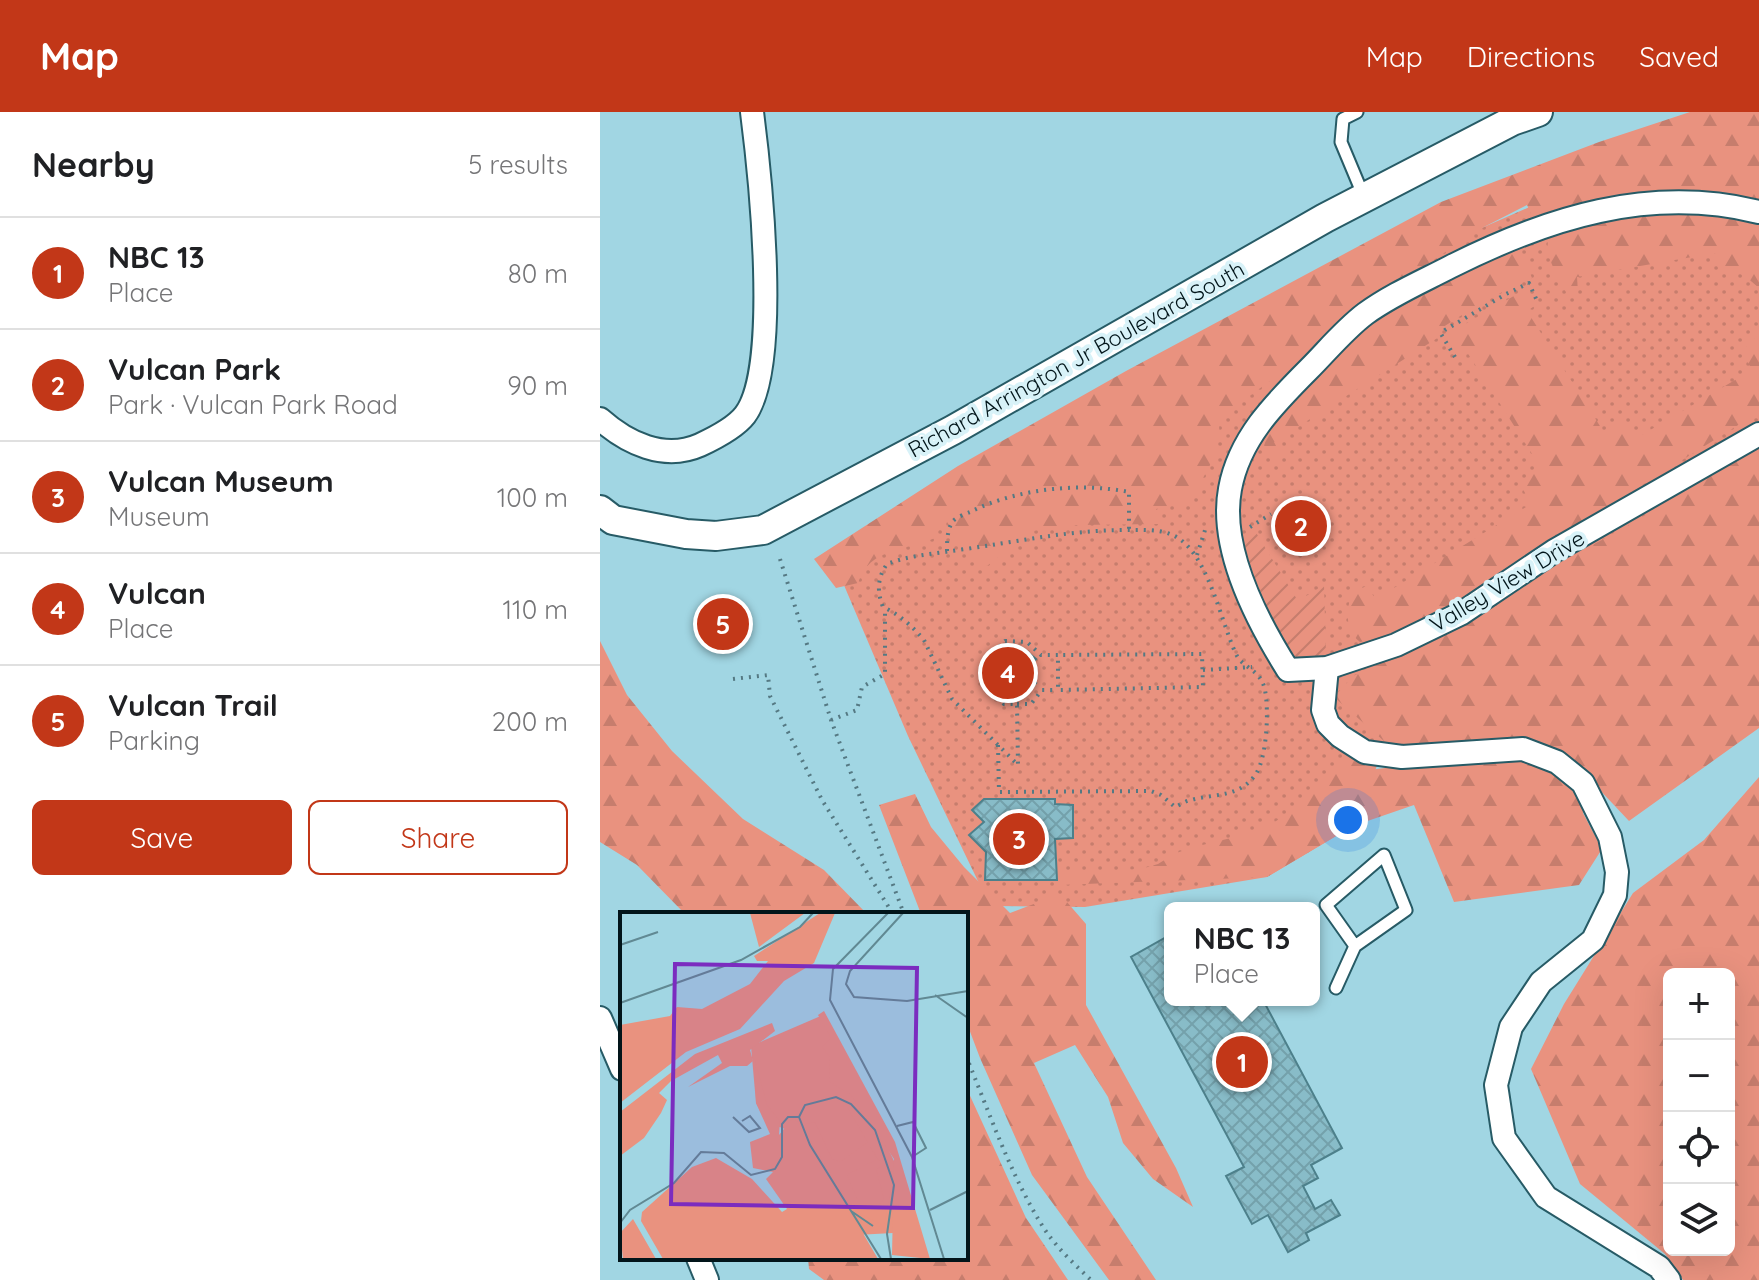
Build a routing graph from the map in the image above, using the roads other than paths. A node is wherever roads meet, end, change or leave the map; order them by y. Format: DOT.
graph roads {
  1 [pos="752,112"];
  2 [pos="1357,112"];
  3 [pos="1519,115"];
  4 [pos="1364,197"];
  5 [pos="1759,212"];
  6 [pos="600,419"];
  7 [pos="1759,425"];
  8 [pos="1759,434"];
  9 [pos="1720,458"];
  10 [pos="600,510"];
  11 [pos="1327,668"];
  12 [pos="1355,946"];
  13 [pos="1336,988"];
  14 [pos="600,1018"];
  15 [pos="620,1064"];
  16 [pos="699,1260"];
  17 [pos="707,1280"];
  18 [pos="1669,1280"];
  1 -- 6 [label="street"];
  2 -- 4 [label="lane"];
  3 -- 4 [label="street, Richard Arrington Jr Boulevard South"];
  4 -- 10 [label="street, Richard Arrington Jr Boulevard South"];
  5 -- 11 [label="street, Valley View Drive"];
  7 -- 9 [label="street, Valley View Drive"];
  8 -- 9 [label="street, Valley View Drive"];
  9 -- 11 [label="street, Valley View Drive"];
  11 -- 18 [label="street"];
  12 -- 12 [label="lane"];
  12 -- 13 [label="lane"];
  14 -- 15 [label="street"];
  16 -- 17 [label="street"];
}
